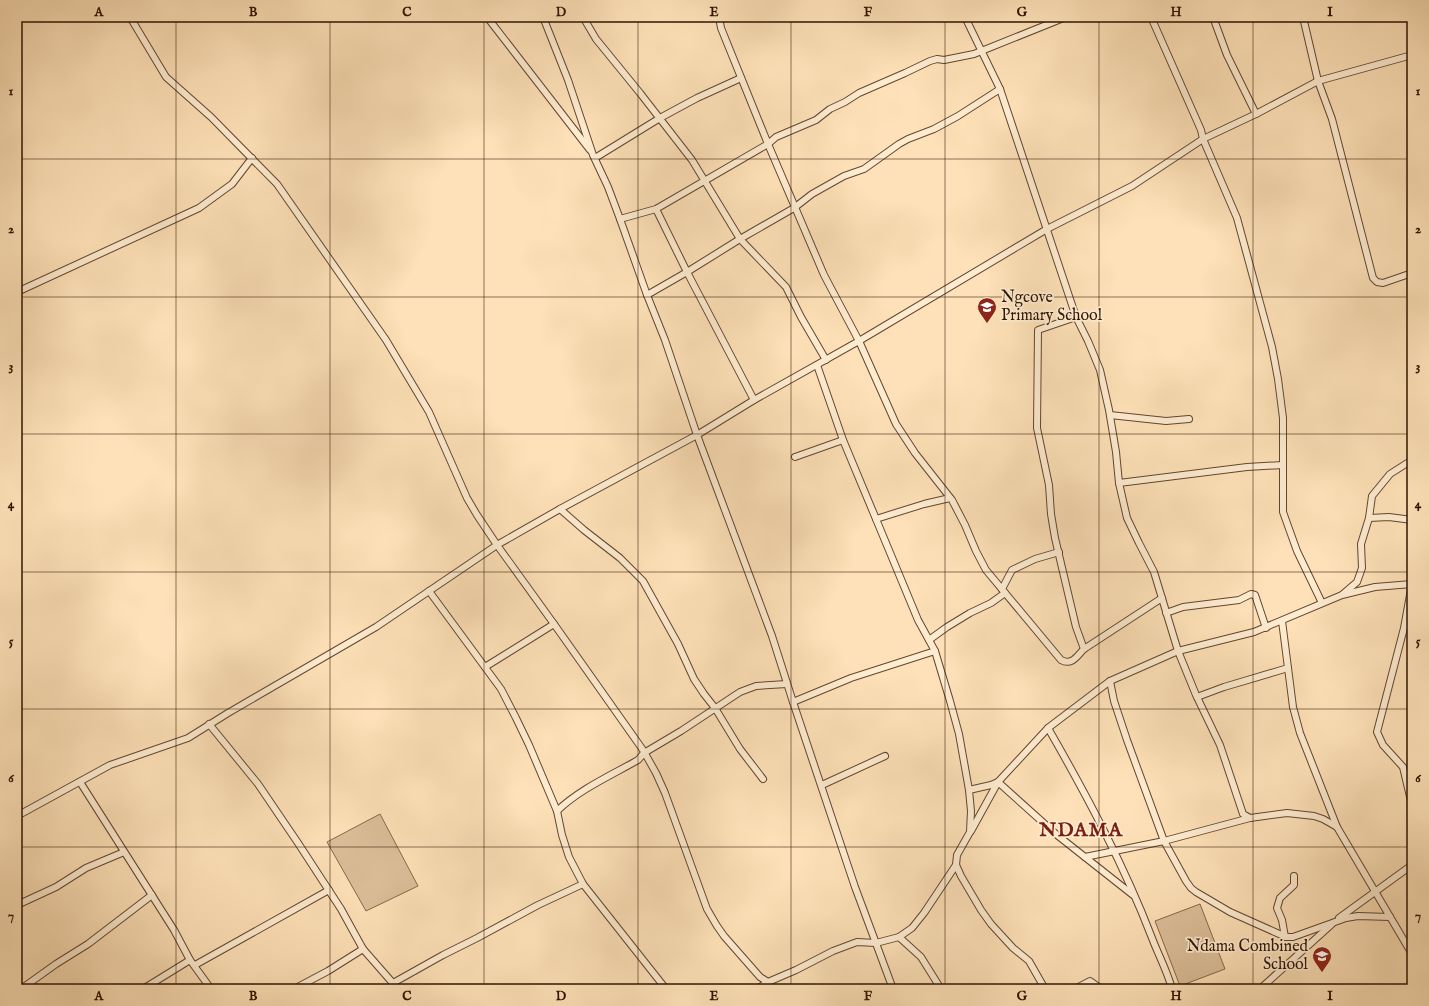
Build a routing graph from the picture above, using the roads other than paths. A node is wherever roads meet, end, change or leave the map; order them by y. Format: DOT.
graph roads {
  1 [pos="130,17"];
  2 [pos="487,17"];
  3 [pos="543,17"];
  4 [pos="583,17"];
  5 [pos="719,17"];
  6 [pos="965,17"];
  7 [pos="1066,17"];
  8 [pos="1151,17"];
  9 [pos="1213,17"];
  10 [pos="1302,17"];
  11 [pos="981,50"];
  12 [pos="1412,55"];
  13 [pos="741,78"];
  14 [pos="1318,81"];
  15 [pos="1000,89"];
  16 [pos="1256,114"];
  17 [pos="660,118"];
  18 [pos="1203,139"];
  19 [pos="768,144"];
  20 [pos="594,156"];
  21 [pos="252,158"];
  22 [pos="704,180"];
  23 [pos="794,208"];
  24 [pos="656,209"];
  25 [pos="620,219"];
  26 [pos="1047,229"];
  27 [pos="740,239"];
  28 [pos="687,272"];
  29 [pos="1412,273"];
  30 [pos="17,292"];
  31 [pos="647,295"];
  32 [pos="1076,317"];
  33 [pos="859,341"];
  34 [pos="826,360"];
  35 [pos="817,365"];
  36 [pos="754,400"];
  37 [pos="1110,415"];
  38 [pos="1189,419"];
  39 [pos="697,435"];
  40 [pos="843,440"];
  41 [pos="794,457"];
  42 [pos="1412,460"];
  43 [pos="1283,465"];
  44 [pos="1119,483"];
  45 [pos="950,498"];
  46 [pos="560,508"];
  47 [pos="1369,518"];
  48 [pos="876,519"];
  49 [pos="1412,520"];
  50 [pos="496,545"];
  51 [pos="1059,552"];
  52 [pos="429,591"];
  53 [pos="1004,591"];
  54 [pos="1342,594"];
  55 [pos="1162,598"];
  56 [pos="1322,603"];
  57 [pos="1166,613"];
  58 [pos="1282,621"];
  59 [pos="554,624"];
  60 [pos="1266,628"];
  61 [pos="929,640"];
  62 [pos="1084,649"];
  63 [pos="935,651"];
  64 [pos="1178,651"];
  65 [pos="485,667"];
  66 [pos="1288,668"];
  67 [pos="1110,681"];
  68 [pos="787,684"];
  69 [pos="1197,698"];
  70 [pos="793,702"];
  71 [pos="715,708"];
  72 [pos="209,724"];
  73 [pos="1048,728"];
  74 [pos="644,753"];
  75 [pos="885,756"];
  76 [pos="763,779"];
  77 [pos="80,782"];
  78 [pos="998,782"];
  79 [pos="822,785"];
  80 [pos="969,790"];
  81 [pos="1412,805"];
  82 [pos="557,811"];
  83 [pos="17,816"];
  84 [pos="1250,818"];
  85 [pos="1337,827"];
  86 [pos="970,832"];
  87 [pos="1164,841"];
  88 [pos="1113,851"];
  89 [pos="124,852"];
  90 [pos="1085,857"];
  91 [pos="956,865"];
  92 [pos="1412,865"];
  93 [pos="1294,876"];
  94 [pos="583,884"];
  95 [pos="329,890"];
  96 [pos="1375,891"];
  97 [pos="152,895"];
  98 [pos="1134,896"];
  99 [pos="17,905"];
  100 [pos="1390,917"];
  101 [pos="1335,921"];
  102 [pos="899,937"];
  103 [pos="1284,937"];
  104 [pos="876,942"];
  105 [pos="363,950"];
  106 [pos="1412,954"];
  107 [pos="192,963"];
  108 [pos="768,982"];
  109 [pos="393,983"];
  110 [pos="21,989"];
  111 [pos="143,989"];
  112 [pos="211,989"];
  113 [pos="294,989"];
  114 [pos="398,989"];
  115 [pos="666,989"];
  116 [pos="757,989"];
  117 [pos="893,989"];
  118 [pos="941,989"];
  119 [pos="1045,989"];
  120 [pos="1075,989"];
  121 [pos="1101,989"];
  122 [pos="1172,989"];
  123 [pos="1260,989"];
  1 -- 21 [label="street"];
  2 -- 20 [label="street"];
  3 -- 20 [label="street"];
  4 -- 17 [label="street"];
  5 -- 13 [label="street"];
  6 -- 11 [label="street"];
  7 -- 11 [label="street"];
  8 -- 18 [label="street"];
  9 -- 16 [label="street"];
  10 -- 14 [label="street"];
  11 -- 15 [label="street"];
  11 -- 19 [label="street"];
  12 -- 14 [label="street"];
  13 -- 17 [label="street"];
  13 -- 19 [label="street"];
  14 -- 16 [label="street"];
  14 -- 29 [label="street"];
  15 -- 23 [label="street"];
  15 -- 26 [label="street"];
  16 -- 18 [label="street"];
  17 -- 20 [label="street"];
  17 -- 22 [label="street"];
  18 -- 26 [label="street"];
  18 -- 43 [label="street"];
  19 -- 22 [label="street"];
  19 -- 23 [label="street"];
  20 -- 25 [label="street"];
  21 -- 30 [label="street"];
  21 -- 50 [label="street"];
  22 -- 24 [label="street"];
  22 -- 27 [label="street"];
  23 -- 27 [label="street"];
  23 -- 33 [label="street"];
  24 -- 25 [label="street"];
  24 -- 28 [label="street"];
  25 -- 31 [label="street"];
  26 -- 32 [label="street"];
  26 -- 33 [label="street"];
  27 -- 28 [label="street"];
  27 -- 34 [label="street"];
  28 -- 31 [label="street"];
  28 -- 36 [label="street"];
  31 -- 39 [label="street"];
  32 -- 37 [label="street"];
  32 -- 51 [label="street"];
  33 -- 34 [label="street"];
  33 -- 45 [label="street"];
  34 -- 35 [label="street"];
  35 -- 36 [label="street"];
  35 -- 40 [label="street"];
  36 -- 39 [label="street"];
  37 -- 38 [label="street"];
  37 -- 44 [label="street"];
  39 -- 46 [label="street"];
  39 -- 68 [label="street"];
  40 -- 41 [label="street"];
  40 -- 48 [label="street"];
  42 -- 47 [label="street"];
  43 -- 44 [label="street"];
  43 -- 56 [label="street"];
  44 -- 55 [label="street"];
  45 -- 48 [label="street"];
  45 -- 53 [label="street"];
  46 -- 50 [label="street"];
  46 -- 71 [label="street"];
  47 -- 49 [label="street"];
  47 -- 54 [label="street"];
  48 -- 61 [label="street"];
  50 -- 52 [label="street"];
  50 -- 59 [label="street"];
  51 -- 53 [label="street"];
  51 -- 62 [label="street"];
  52 -- 65 [label="street"];
  52 -- 72 [label="street"];
  53 -- 61 [label="street"];
  53 -- 62 [label="street"];
  54 -- 56 [label="street"];
  54 -- 81 [label="street"];
  55 -- 57 [label="street"];
  55 -- 62 [label="street"];
  56 -- 58 [label="street"];
  57 -- 60 [label="street"];
  57 -- 64 [label="street"];
  58 -- 60 [label="street"];
  58 -- 66 [label="street"];
  59 -- 65 [label="street"];
  59 -- 74 [label="street"];
  60 -- 64 [label="street"];
  61 -- 63 [label="street"];
  63 -- 70 [label="street"];
  63 -- 80 [label="street"];
  64 -- 67 [label="street"];
  64 -- 69 [label="street"];
  65 -- 82 [label="street"];
  66 -- 69 [label="street"];
  66 -- 85 [label="street"];
  67 -- 73 [label="street"];
  67 -- 87 [label="street"];
  68 -- 70 [label="street"];
  68 -- 71 [label="street"];
  69 -- 84 [label="street"];
  70 -- 79 [label="street"];
  71 -- 74 [label="street"];
  71 -- 76 [label="street"];
  72 -- 77 [label="street"];
  72 -- 95 [label="street"];
  73 -- 78 [label="street"];
  73 -- 88 [label="street"];
  74 -- 82 [label="street"];
  74 -- 108 [label="street"];
  75 -- 79 [label="street"];
  77 -- 83 [label="street"];
  77 -- 89 [label="street"];
  78 -- 80 [label="street"];
  78 -- 86 [label="street"];
  78 -- 90 [label="street"];
  79 -- 104 [label="street"];
  80 -- 86 [label="street"];
  82 -- 94 [label="street"];
  84 -- 85 [label="street"];
  84 -- 87 [label="street"];
  85 -- 96 [label="street"];
  86 -- 91 [label="street"];
  87 -- 88 [label="street"];
  87 -- 103 [label="street"];
  88 -- 90 [label="street"];
  88 -- 98 [label="street"];
  89 -- 97 [label="street"];
  89 -- 99 [label="street"];
  90 -- 98 [label="street"];
  91 -- 102 [label="street"];
  91 -- 119 [label="street"];
  92 -- 96 [label="street"];
  93 -- 103 [label="street"];
  94 -- 109 [label="street"];
  94 -- 115 [label="street"];
  95 -- 105 [label="street"];
  95 -- 107 [label="street"];
  96 -- 100 [label="street"];
  96 -- 101 [label="street"];
  97 -- 107 [label="street"];
  97 -- 110 [label="street"];
  98 -- 122 [label="street"];
  100 -- 101 [label="street"];
  100 -- 106 [label="street"];
  101 -- 103 [label="street"];
  101 -- 123 [label="street"];
  102 -- 104 [label="street"];
  102 -- 118 [label="street"];
  104 -- 108 [label="street"];
  104 -- 117 [label="street"];
  105 -- 109 [label="street"];
  105 -- 113 [label="street"];
  107 -- 111 [label="street"];
  107 -- 112 [label="street"];
  108 -- 116 [label="street"];
  109 -- 114 [label="street"];
  120 -- 121 [label="street"];
}
